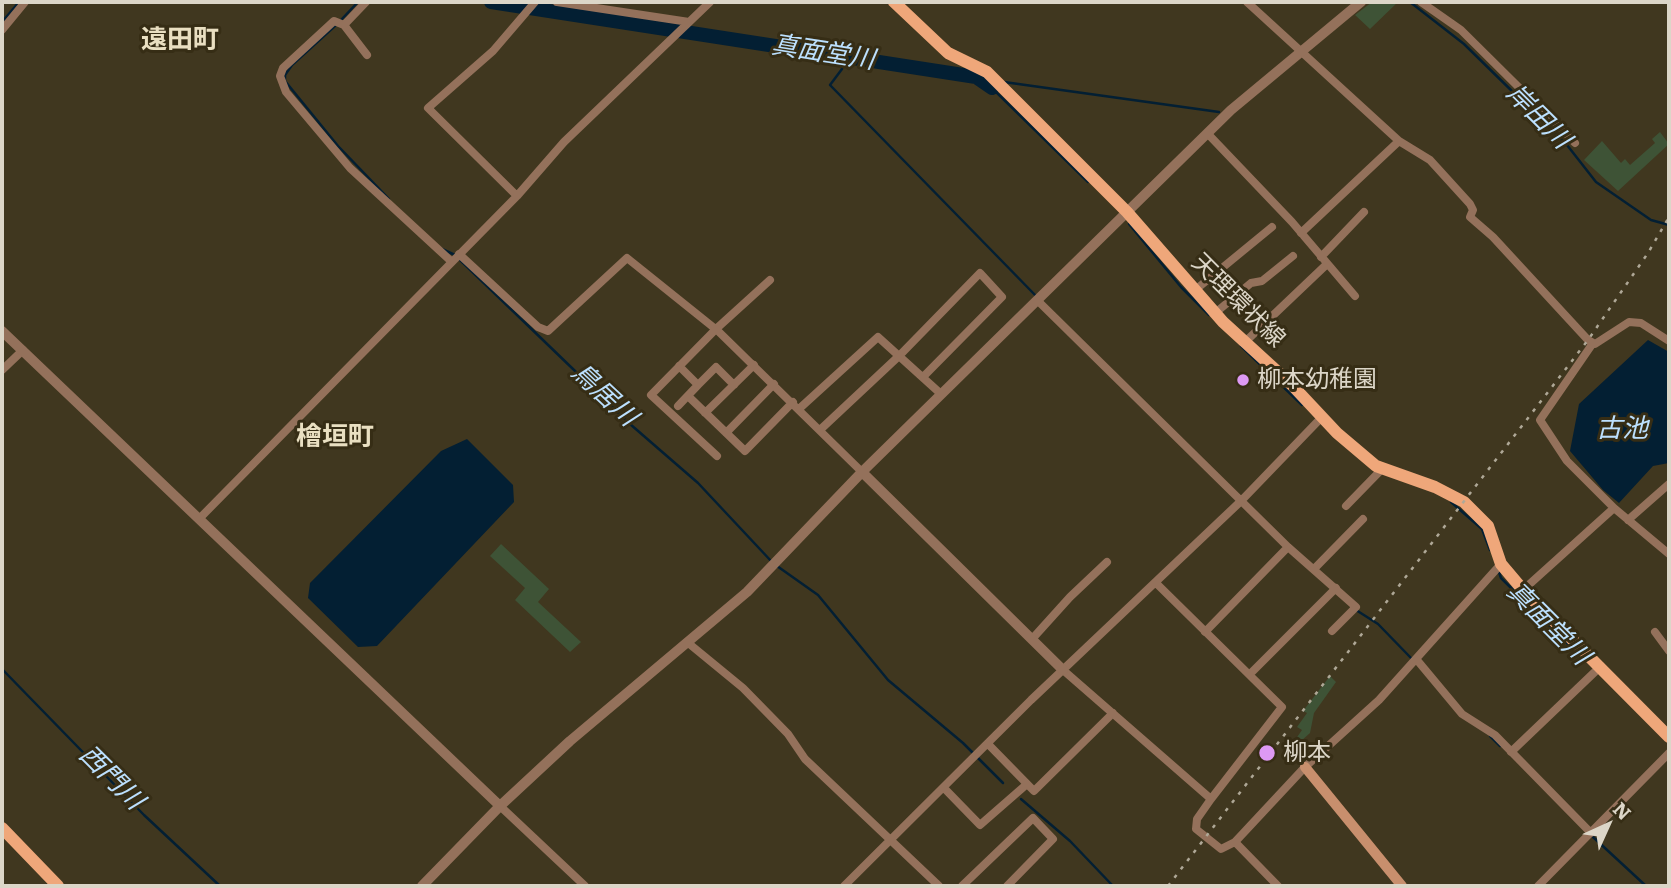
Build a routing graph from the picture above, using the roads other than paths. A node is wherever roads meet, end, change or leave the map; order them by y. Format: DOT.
graph roads {
  1 [pos="25,2"];
  2 [pos="366,2"];
  3 [pos="535,2"];
  4 [pos="557,2"];
  5 [pos="710,2"];
  6 [pos="894,2"];
  7 [pos="1247,2"];
  8 [pos="1361,2"];
  9 [pos="1421,2"];
  10 [pos="688,23"];
  11 [pos="344,24"];
  12 [pos="2,30"];
  13 [pos="1299,52"];
  14 [pos="367,55"];
  15 [pos="1209,134"];
  16 [pos="1399,141"];
  17 [pos="1575,143"];
  18 [pos="517,196"];
  19 [pos="1128,212"];
  20 [pos="1364,212"];
  21 [pos="1272,227"];
  22 [pos="1301,233"];
  23 [pos="459,254"];
  24 [pos="1293,256"];
  25 [pos="1321,257"];
  26 [pos="452,262"];
  27 [pos="1327,264"];
  28 [pos="770,280"];
  29 [pos="1194,291"];
  30 [pos="1355,296"];
  31 [pos="1038,301"];
  32 [pos="1214,314"];
  33 [pos="716,329"];
  34 [pos="2,331"];
  35 [pos="1669,341"];
  36 [pos="1245,342"];
  37 [pos="1593,343"];
  38 [pos="23,351"];
  39 [pos="900,355"];
  40 [pos="754,365"];
  41 [pos="679,366"];
  42 [pos="2,370"];
  43 [pos="923,377"];
  44 [pos="774,384"];
  45 [pos="698,385"];
  46 [pos="734,385"];
  47 [pos="941,394"];
  48 [pos="688,396"];
  49 [pos="793,402"];
  50 [pos="678,406"];
  51 [pos="800,408"];
  52 [pos="705,413"];
  53 [pos="1321,418"];
  54 [pos="821,429"];
  55 [pos="726,433"];
  56 [pos="717,456"];
  57 [pos="1382,469"];
  58 [pos="862,472"];
  59 [pos="1669,484"];
  60 [pos="1241,501"];
  61 [pos="1346,506"];
  62 [pos="1614,508"];
  63 [pos="199,519"];
  64 [pos="1363,519"];
  65 [pos="1628,520"];
  66 [pos="1288,548"];
  67 [pos="1669,554"];
  68 [pos="1107,562"];
  69 [pos="1501,564"];
  70 [pos="1314,569"];
  71 [pos="1156,583"];
  72 [pos="1335,588"];
  73 [pos="1523,590"];
  74 [pos="1332,631"];
  75 [pos="1205,632"];
  76 [pos="1655,632"];
  77 [pos="1032,638"];
  78 [pos="687,642"];
  79 [pos="1669,651"];
  80 [pos="1417,660"];
  81 [pos="1601,666"];
  82 [pos="1063,670"];
  83 [pos="1250,674"];
  84 [pos="1113,713"];
  85 [pos="1669,737"];
  86 [pos="989,745"];
  87 [pos="1511,752"];
  88 [pos="1669,754"];
  89 [pos="1305,767"];
  90 [pos="1027,785"];
  91 [pos="945,789"];
  92 [pos="1211,799"];
  93 [pos="500,806"];
  94 [pos="2,828"];
  95 [pos="1591,833"];
  96 [pos="891,842"];
  97 [pos="1235,842"];
  98 [pos="58,886"];
  99 [pos="422,886"];
  100 [pos="585,886"];
  101 [pos="845,886"];
  102 [pos="939,886"];
  103 [pos="962,886"];
  104 [pos="1007,886"];
  105 [pos="1277,886"];
  106 [pos="1402,886"];
  107 [pos="1538,886"];
  1 -- 12 [label="street"];
  2 -- 11 [label="street"];
  3 -- 18 [label="street"];
  4 -- 10 [label="street"];
  5 -- 10 [label="street"];
  6 -- 19 [label="main road, 天理環状線"];
  7 -- 13 [label="street"];
  8 -- 13 [label="street"];
  9 -- 17 [label="street"];
  10 -- 18 [label="street"];
  11 -- 14 [label="street"];
  11 -- 26 [label="street"];
  13 -- 15 [label="street"];
  13 -- 16 [label="street"];
  15 -- 19 [label="street"];
  15 -- 22 [label="street"];
  16 -- 22 [label="street"];
  16 -- 37 [label="street"];
  18 -- 23 [label="street"];
  19 -- 29 [label="main road, 天理環状線"];
  19 -- 31 [label="street"];
  20 -- 25 [label="street"];
  21 -- 29 [label="street"];
  22 -- 25 [label="street"];
  23 -- 26 [label="street"];
  23 -- 33 [label="street"];
  24 -- 32 [label="street"];
  25 -- 27 [label="street"];
  26 -- 63 [label="street"];
  27 -- 30 [label="street"];
  27 -- 36 [label="street"];
  28 -- 33 [label="street"];
  29 -- 32 [label="main road, 天理環状線"];
  31 -- 47 [label="street"];
  31 -- 60 [label="street"];
  32 -- 36 [label="main road, 天理環状線"];
  33 -- 40 [label="street"];
  33 -- 41 [label="street"];
  34 -- 38 [label="street"];
  35 -- 37 [label="street"];
  36 -- 53 [label="main road, 天理環状線"];
  37 -- 62 [label="street"];
  38 -- 42 [label="street"];
  38 -- 63 [label="street"];
  39 -- 43 [label="street"];
  39 -- 43 [label="street"];
  39 -- 51 [label="street"];
  39 -- 54 [label="street"];
  40 -- 44 [label="street"];
  40 -- 46 [label="street"];
  41 -- 45 [label="street"];
  41 -- 56 [label="street"];
  43 -- 47 [label="street"];
  44 -- 49 [label="street"];
  44 -- 55 [label="street"];
  45 -- 46 [label="street"];
  45 -- 48 [label="street"];
  46 -- 52 [label="street"];
  47 -- 58 [label="street"];
  48 -- 50 [label="street"];
  48 -- 52 [label="street"];
  49 -- 51 [label="street"];
  49 -- 55 [label="street"];
  51 -- 54 [label="street"];
  52 -- 55 [label="street"];
  53 -- 57 [label="main road, 天理環状線"];
  53 -- 60 [label="street"];
  54 -- 58 [label="street"];
  57 -- 61 [label="street"];
  57 -- 69 [label="main road, 天理環状線"];
  58 -- 77 [label="street"];
  58 -- 78 [label="street"];
  59 -- 65 [label="street"];
  60 -- 66 [label="street"];
  60 -- 71 [label="street"];
  62 -- 65 [label="street"];
  62 -- 73 [label="street"];
  63 -- 93 [label="street"];
  64 -- 70 [label="street"];
  65 -- 67 [label="street"];
  66 -- 70 [label="street"];
  66 -- 75 [label="street"];
  68 -- 77 [label="street"];
  69 -- 73 [label="main road, 天理環状線"];
  69 -- 80 [label="street"];
  70 -- 72 [label="street"];
  71 -- 75 [label="street"];
  71 -- 82 [label="street"];
  72 -- 74 [label="street"];
  72 -- 83 [label="street"];
  73 -- 81 [label="main road, 天理環状線"];
  75 -- 83 [label="street"];
  76 -- 79 [label="street"];
  77 -- 82 [label="street"];
  78 -- 93 [label="street"];
  78 -- 96 [label="street"];
  80 -- 87 [label="street"];
  80 -- 89 [label="street"];
  81 -- 85 [label="main road, 天理環状線"];
  81 -- 87 [label="street"];
  82 -- 84 [label="street"];
  82 -- 86 [label="street"];
  83 -- 92 [label="street"];
  84 -- 90 [label="street"];
  84 -- 92 [label="street"];
  86 -- 90 [label="street"];
  86 -- 91 [label="street"];
  87 -- 95 [label="street"];
  88 -- 95 [label="street"];
  89 -- 97 [label="street"];
  89 -- 106 [label="main road"];
  90 -- 91 [label="street"];
  91 -- 96 [label="street"];
  92 -- 97 [label="street"];
  93 -- 99 [label="street"];
  93 -- 100 [label="street"];
  94 -- 98 [label="main road"];
  95 -- 107 [label="street"];
  96 -- 101 [label="street"];
  96 -- 102 [label="street"];
  97 -- 105 [label="street"];
  103 -- 104 [label="street"];
}
